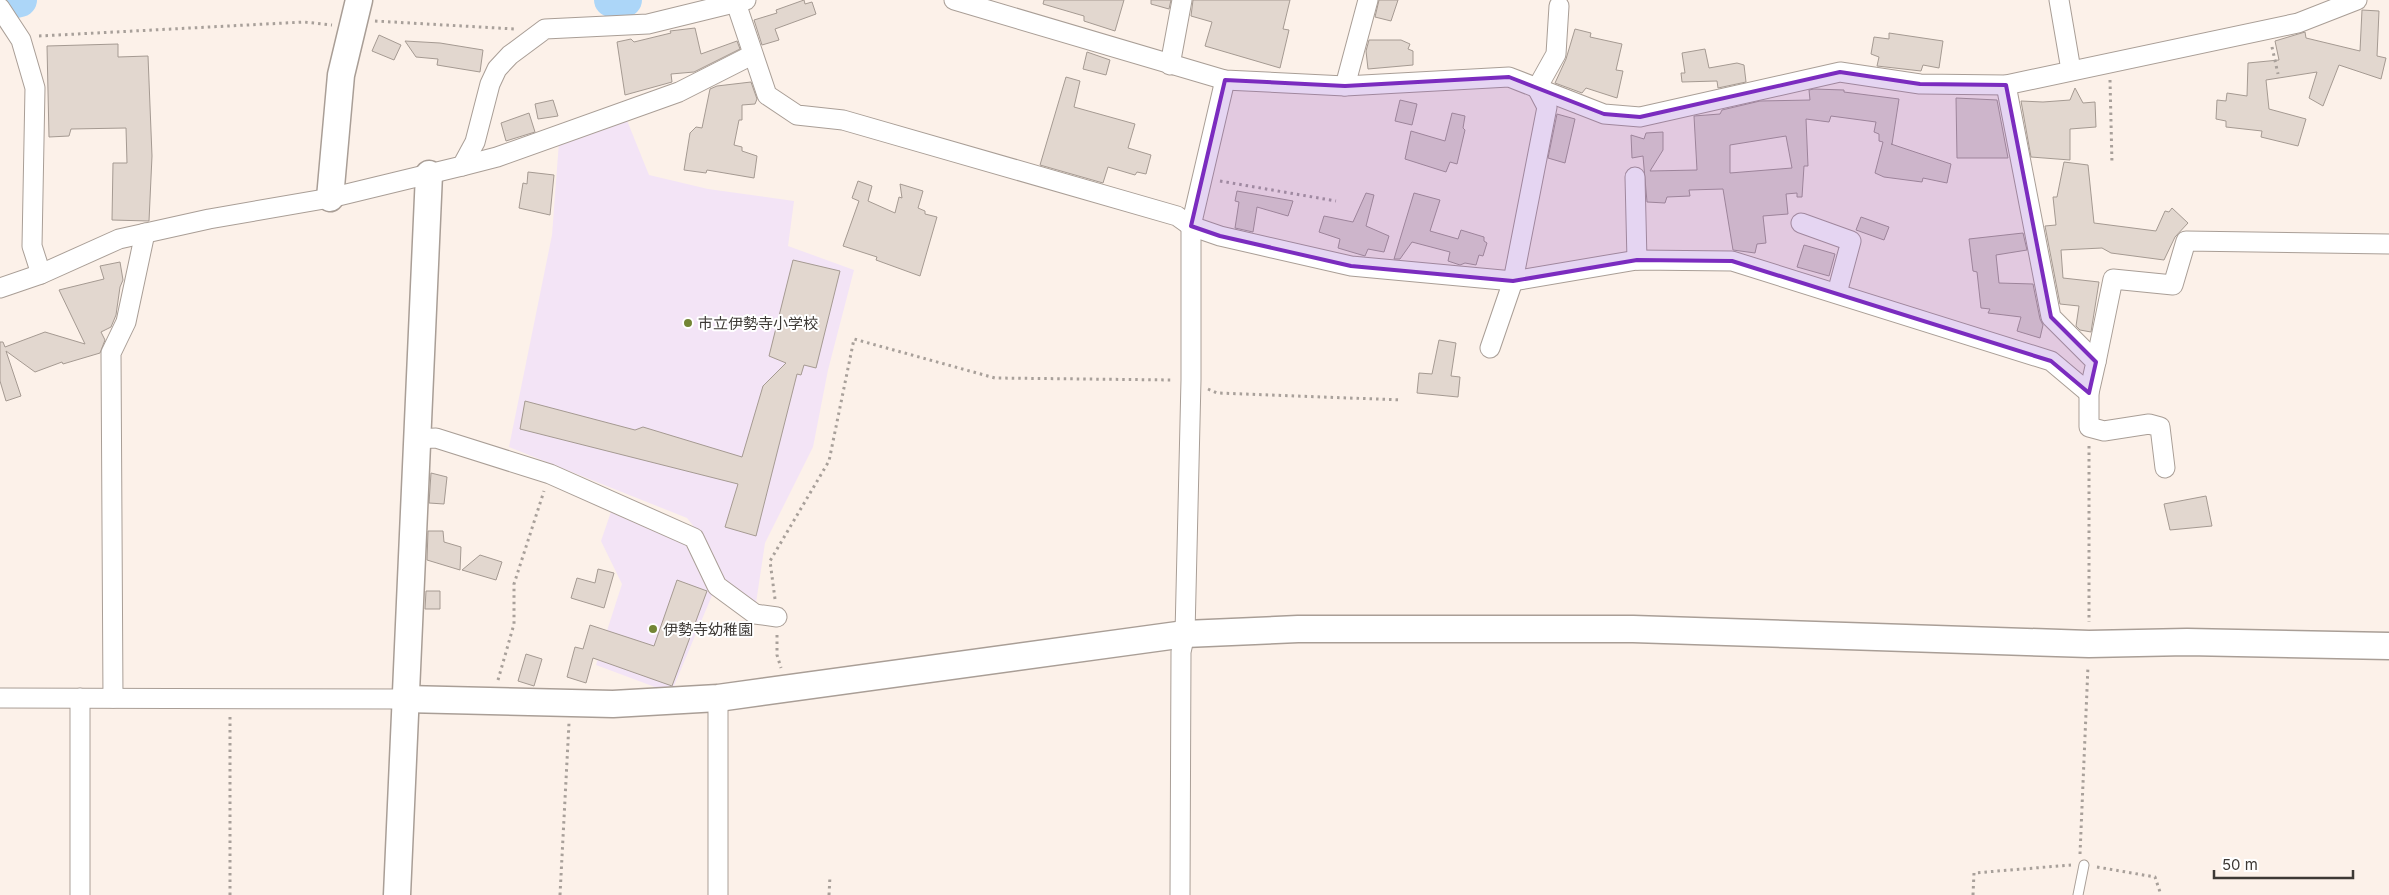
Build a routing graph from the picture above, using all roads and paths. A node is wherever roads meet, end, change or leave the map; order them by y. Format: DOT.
graph roads {
  1 [pos="958,0"];
  2 [pos="1182,0"];
  3 [pos="1368,0"];
  4 [pos="2059,0"];
  5 [pos="2357,0"];
  6 [pos="742,2"];
  7 [pos="693,6"];
  8 [pos="1559,6"];
  9 [pos="0,8"];
  10 [pos="355,14"];
  11 [pos="545,29"];
  12 [pos="2268,30"];
  13 [pos="21,40"];
  14 [pos="752,55"];
  15 [pos="2110,62"];
  16 [pos="1170,65"];
  17 [pos="2071,70"];
  18 [pos="2278,74"];
  19 [pos="1225,80"];
  20 [pos="2006,85"];
  21 [pos="1345,86"];
  22 [pos="1537,88"];
  23 [pos="2112,164"];
  24 [pos="462,166"];
  25 [pos="429,174"];
  26 [pos="1635,177"];
  27 [pos="1202,178"];
  28 [pos="330,198"];
  29 [pos="1336,201"];
  30 [pos="1801,223"];
  31 [pos="1191,226"];
  32 [pos="145,233"];
  33 [pos="2389,244"];
  34 [pos="1637,260"];
  35 [pos="41,274"];
  36 [pos="1513,281"];
  37 [pos="0,288"];
  38 [pos="1837,293"];
  39 [pos="1490,348"];
  40 [pos="2096,362"];
  41 [pos="1191,380"];
  42 [pos="2089,393"];
  43 [pos="1402,400"];
  44 [pos="2089,427"];
  45 [pos="417,439"];
  46 [pos="2165,468"];
  47 [pos="550,474"];
  48 [pos="777,617"];
  49 [pos="1185,634"];
  50 [pos="2089,644"];
  51 [pos="2389,646"];
  52 [pos="787,688"];
  53 [pos="0,698"];
  54 [pos="80,698"];
  55 [pos="113,698"];
  56 [pos="230,698"];
  57 [pos="718,698"];
  58 [pos="405,699"];
  59 [pos="498,701"];
  60 [pos="570,702"];
  61 [pos="2081,865"];
  62 [pos="830,876"];
  63 [pos="80,895"];
  64 [pos="230,895"];
  65 [pos="397,895"];
  66 [pos="560,895"];
  67 [pos="718,895"];
  68 [pos="829,895"];
  69 [pos="1180,895"];
  70 [pos="1973,895"];
  71 [pos="2078,895"];
  72 [pos="2161,895"];
  1 -- 16 [label="street"];
  2 -- 16 [label="street"];
  3 -- 21 [label="street"];
  4 -- 17 [label="street"];
  5 -- 12 [label="street"];
  6 -- 7 [label="street"];
  6 -- 14 [label="street"];
  7 -- 11 [label="street"];
  8 -- 22 [label="street"];
  9 -- 13 [label="street"];
  10 -- 11 [label="path"];
  10 -- 13 [label="path"];
  10 -- 28 [label="street"];
  11 -- 24 [label="street"];
  12 -- 15 [label="street"];
  12 -- 18 [label="path"];
  13 -- 35 [label="street"];
  14 -- 24 [label="street"];
  14 -- 31 [label="street"];
  15 -- 17 [label="street"];
  15 -- 23 [label="path"];
  16 -- 19 [label="street"];
  17 -- 20 [label="street"];
  19 -- 21 [label="street"];
  19 -- 27 [label="street"];
  20 -- 22 [label="street"];
  20 -- 40 [label="street"];
  21 -- 22 [label="street"];
  22 -- 36 [label="street"];
  24 -- 25 [label="street"];
  25 -- 28 [label="street"];
  25 -- 45 [label="street"];
  26 -- 34 [label="street"];
  27 -- 29 [label="path"];
  27 -- 31 [label="street"];
  28 -- 32 [label="street"];
  30 -- 38 [label="street"];
  31 -- 36 [label="street"];
  31 -- 41 [label="street"];
  32 -- 35 [label="street"];
  32 -- 55 [label="street"];
  33 -- 40 [label="street"];
  34 -- 36 [label="street"];
  34 -- 38 [label="street"];
  35 -- 37 [label="street"];
  36 -- 39 [label="street"];
  38 -- 42 [label="street"];
  40 -- 42 [label="street"];
  41 -- 43 [label="path"];
  41 -- 48 [label="path"];
  41 -- 49 [label="street"];
  42 -- 44 [label="street"];
  44 -- 46 [label="street"];
  44 -- 50 [label="path"];
  45 -- 47 [label="street"];
  45 -- 58 [label="street"];
  47 -- 48 [label="street"];
  47 -- 59 [label="path"];
  48 -- 52 [label="path"];
  49 -- 50 [label="street"];
  49 -- 52 [label="street"];
  49 -- 69 [label="street"];
  50 -- 51 [label="street"];
  50 -- 61 [label="path"];
  52 -- 57 [label="street"];
  53 -- 54 [label="street"];
  54 -- 55 [label="street"];
  54 -- 63 [label="street"];
  55 -- 56 [label="street"];
  56 -- 58 [label="street"];
  56 -- 64 [label="path"];
  57 -- 60 [label="street"];
  57 -- 67 [label="street"];
  58 -- 59 [label="street"];
  58 -- 65 [label="street"];
  59 -- 60 [label="street"];
  60 -- 66 [label="path"];
  61 -- 70 [label="path"];
  61 -- 71 [label="lane"];
  61 -- 72 [label="path"];
  62 -- 68 [label="path"];
}
